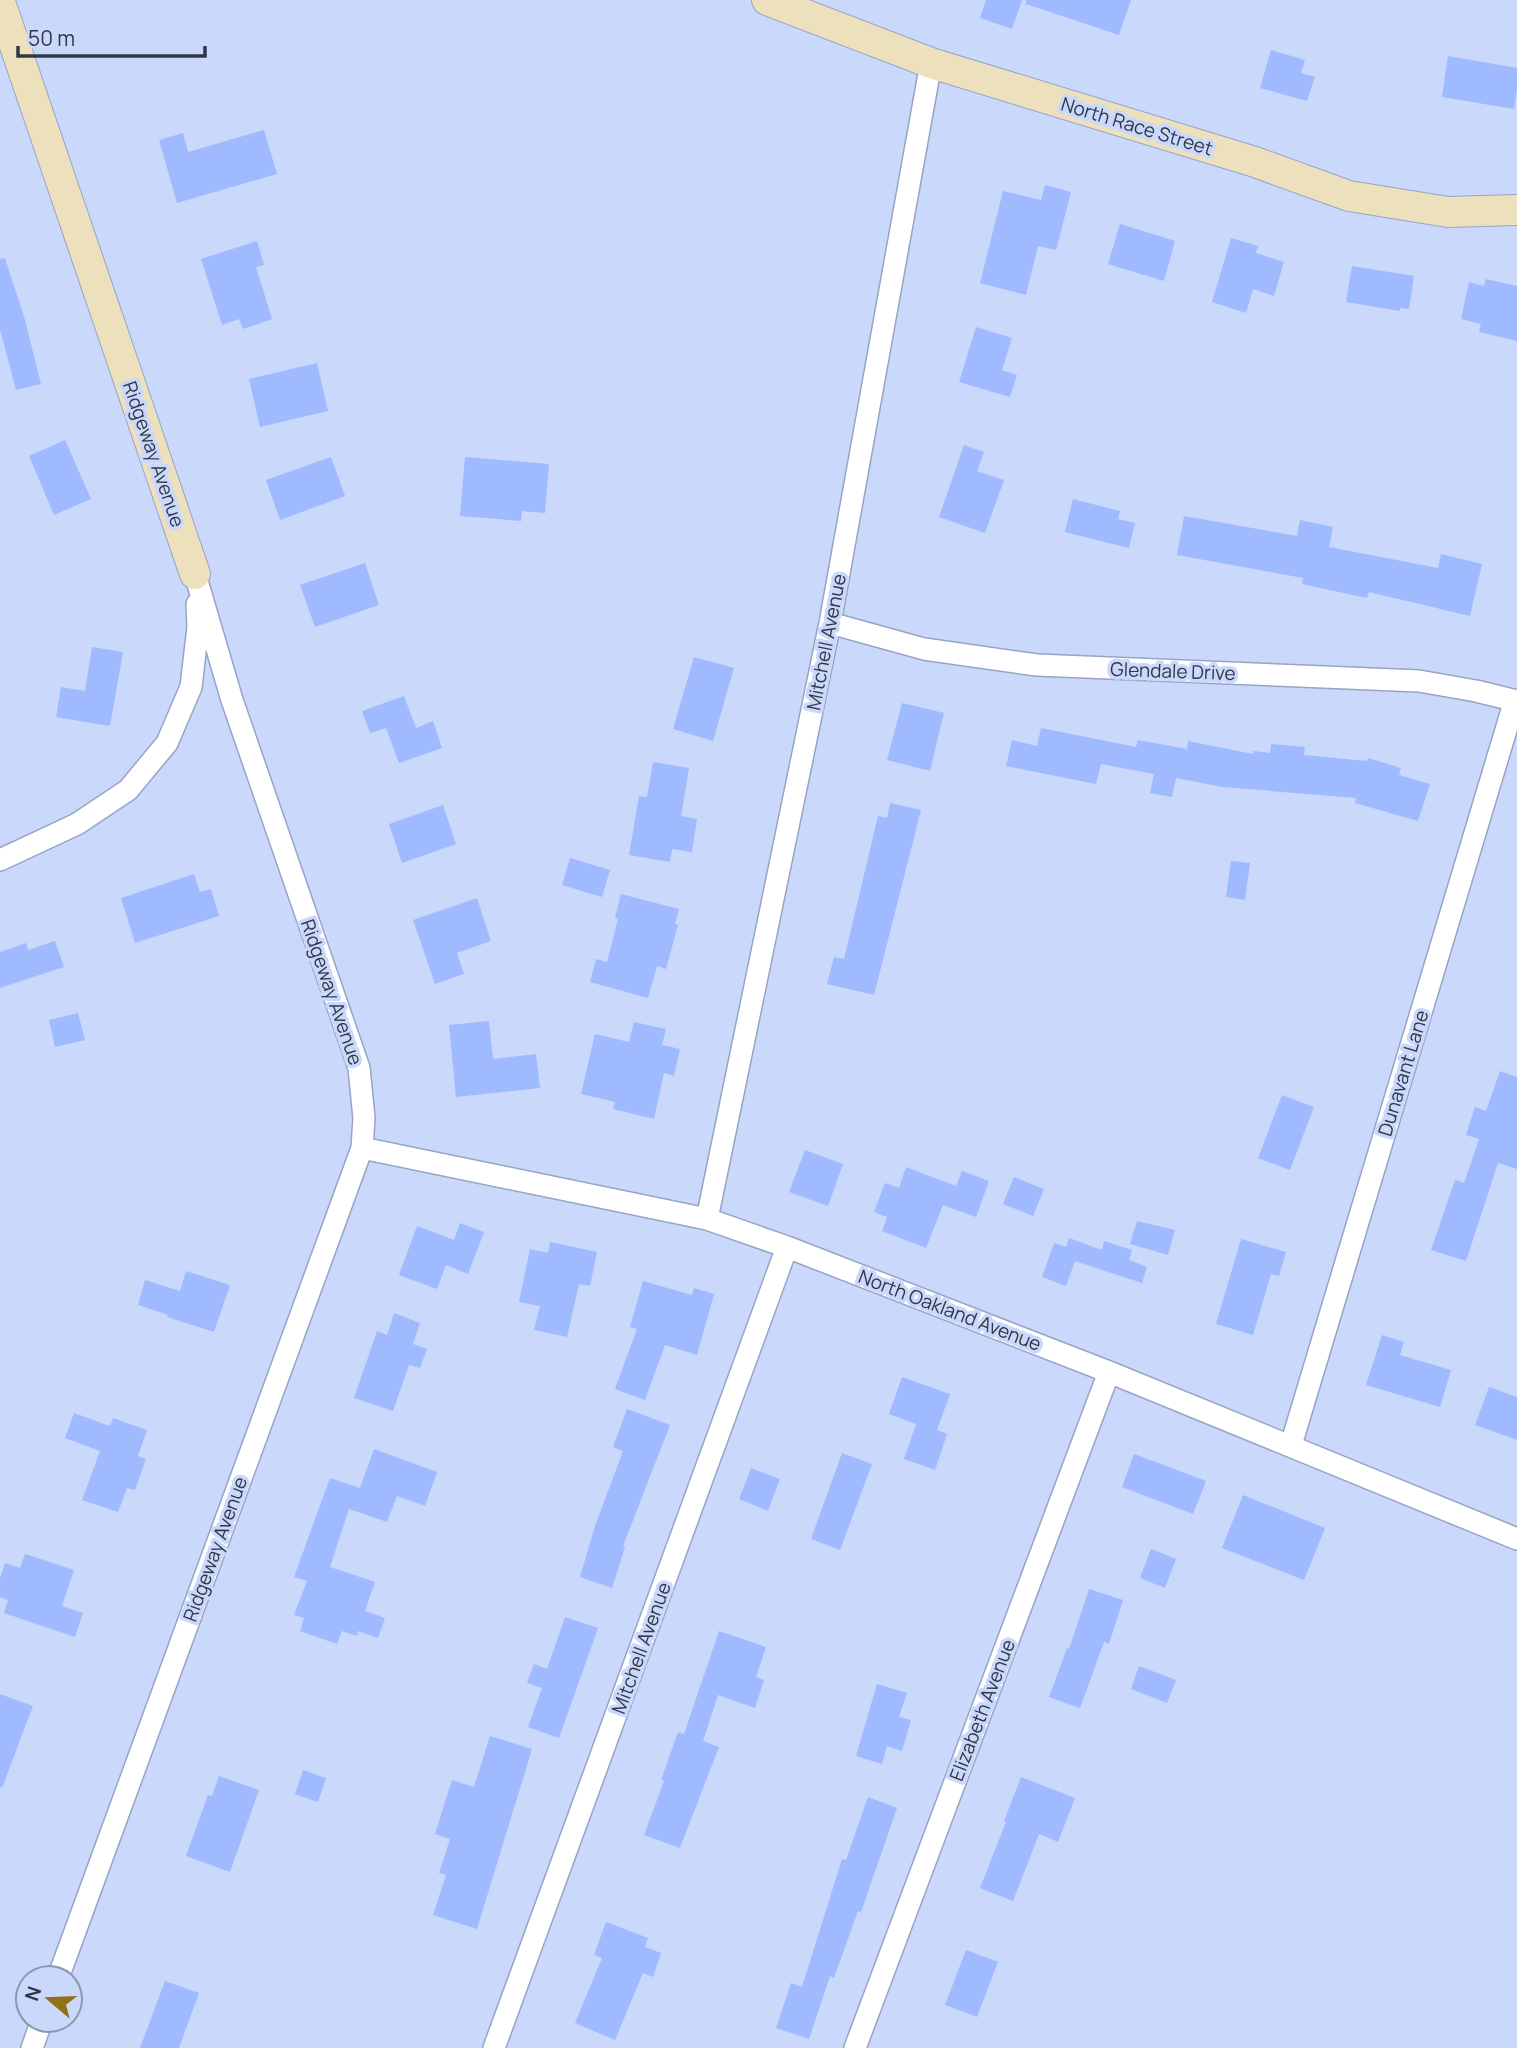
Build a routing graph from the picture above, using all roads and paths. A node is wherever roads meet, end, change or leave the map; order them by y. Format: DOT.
graph roads {
  1 [pos="767,0"];
  2 [pos="0,2"];
  3 [pos="931,63"];
  4 [pos="1517,211"];
  5 [pos="195,574"];
  6 [pos="830,623"];
  7 [pos="1516,701"];
  8 [pos="0,860"];
  9 [pos="362,1148"];
  10 [pos="707,1219"];
  11 [pos="787,1247"];
  12 [pos="1109,1372"];
  13 [pos="1291,1445"];
  14 [pos="1517,1539"];
  15 [pos="63,1964"];
  16 [pos="495,2048"];
  17 [pos="855,2048"];
  1 -- 3 [label="street, North Race Street"];
  2 -- 5 [label="street, Ridgeway Avenue"];
  3 -- 4 [label="street, North Race Street"];
  3 -- 6 [label="street, Mitchell Avenue"];
  5 -- 8 [label="street"];
  5 -- 9 [label="street, Ridgeway Avenue"];
  6 -- 7 [label="street, Glendale Drive"];
  6 -- 10 [label="street, Mitchell Avenue"];
  7 -- 13 [label="street, Dunavant Lane"];
  9 -- 10 [label="street, North Oakland Avenue"];
  9 -- 15 [label="street, Ridgeway Avenue"];
  10 -- 11 [label="street, North Oakland Avenue"];
  11 -- 12 [label="street, North Oakland Avenue"];
  11 -- 16 [label="street, Mitchell Avenue"];
  12 -- 13 [label="street, North Oakland Avenue"];
  12 -- 17 [label="street, Elizabeth Avenue"];
  13 -- 14 [label="street, North Oakland Avenue"];
}
